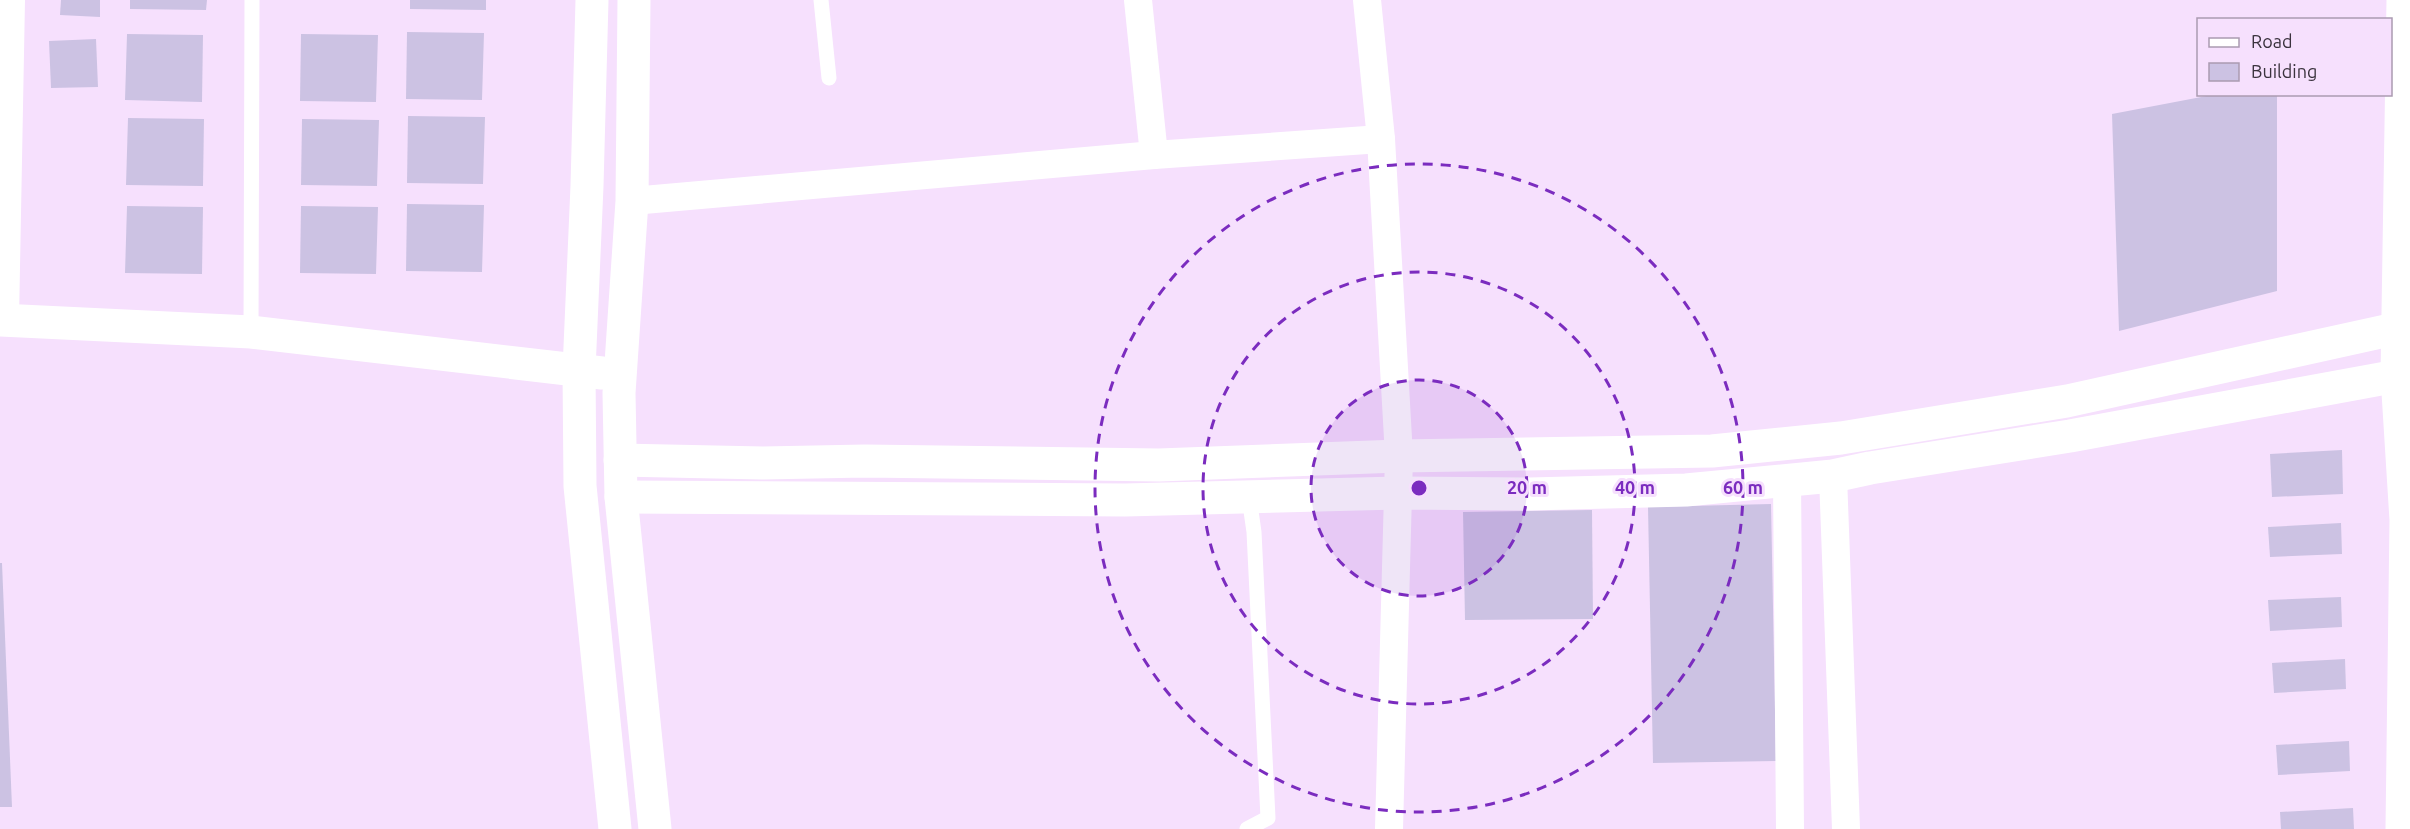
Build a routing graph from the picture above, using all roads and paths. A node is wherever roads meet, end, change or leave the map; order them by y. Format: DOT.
graph roads {
  1 [pos="11,0"];
  2 [pos="252,0"];
  3 [pos="592,0"];
  4 [pos="634,0"];
  5 [pos="821,0"];
  6 [pos="1138,0"];
  7 [pos="1367,0"];
  8 [pos="2403,0"];
  9 [pos="829,78"];
  10 [pos="1381,139"];
  11 [pos="1154,155"];
  12 [pos="632,201"];
  13 [pos="3,320"];
  14 [pos="2399,328"];
  15 [pos="251,332"];
  16 [pos="579,370"];
  17 [pos="620,375"];
  18 [pos="2397,376"];
  19 [pos="2067,400"];
  20 [pos="2070,436"];
  21 [pos="1399,456"];
  22 [pos="620,460"];
  23 [pos="1833,476"];
  24 [pos="1787,480"];
  25 [pos="1398,493"];
  26 [pos="621,497"];
  27 [pos="1249,497"];
  28 [pos="615,829"];
  29 [pos="655,829"];
  30 [pos="1247,829"];
  31 [pos="1389,829"];
  32 [pos="1790,829"];
  33 [pos="1846,829"];
  34 [pos="2402,829"];
  1 -- 13 [label="street"];
  2 -- 15 [label="lane"];
  3 -- 16 [label="street"];
  4 -- 12 [label="street"];
  5 -- 9 [label="lane"];
  6 -- 11 [label="street"];
  7 -- 10 [label="street"];
  8 -- 14 [label="street"];
  10 -- 11 [label="street"];
  10 -- 21 [label="street"];
  11 -- 12 [label="street"];
  12 -- 17 [label="street"];
  13 -- 15 [label="street"];
  14 -- 18 [label="street"];
  14 -- 19 [label="street"];
  15 -- 16 [label="street"];
  16 -- 17 [label="street"];
  16 -- 28 [label="street"];
  17 -- 22 [label="street"];
  18 -- 20 [label="street"];
  18 -- 34 [label="street"];
  19 -- 20 [label="street"];
  19 -- 21 [label="street"];
  20 -- 23 [label="street"];
  21 -- 22 [label="street"];
  21 -- 25 [label="street"];
  22 -- 26 [label="street"];
  23 -- 24 [label="street"];
  23 -- 33 [label="street"];
  24 -- 25 [label="street"];
  24 -- 32 [label="street"];
  25 -- 27 [label="street"];
  25 -- 31 [label="street"];
  26 -- 27 [label="street"];
  26 -- 29 [label="street"];
  27 -- 30 [label="lane"];
}
